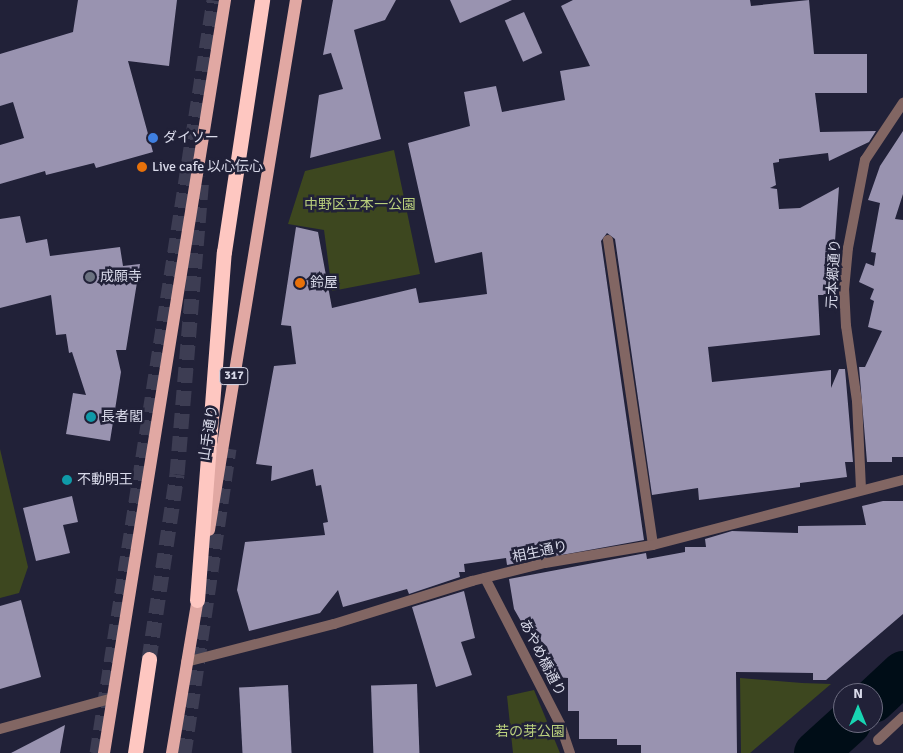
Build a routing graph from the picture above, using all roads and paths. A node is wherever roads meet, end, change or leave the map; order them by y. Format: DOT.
graph roads {
  1 [pos="225,0"];
  2 [pos="262,0"];
  3 [pos="296,0"];
  4 [pos="903,103"];
  5 [pos="608,240"];
  6 [pos="903,480"];
  7 [pos="861,489"];
  8 [pos="653,544"];
  9 [pos="485,578"];
  10 [pos="197,600"];
  11 [pos="149,659"];
  12 [pos="186,662"];
  13 [pos="113,698"];
  14 [pos="903,717"];
  15 [pos="0,729"];
  16 [pos="878,740"];
  17 [pos="104,753"];
  18 [pos="135,753"];
  19 [pos="172,753"];
  20 [pos="570,753"];
  1 -- 13 [label="main road"];
  2 -- 10 [label="highway"];
  3 -- 10 [label="main road, 山手通り / 317"];
  4 -- 7 [label="street, 元本郷通り"];
  5 -- 8 [label="street"];
  6 -- 7 [label="street, 相生通り"];
  7 -- 8 [label="street, 相生通り"];
  8 -- 9 [label="street, 相生通り"];
  9 -- 12 [label="street, 相生通り"];
  9 -- 20 [label="street, あやめ橋通り"];
  10 -- 12 [label="main road, 山手通り / 317"];
  11 -- 18 [label="highway"];
  12 -- 19 [label="main road, 山手通り / 317"];
  13 -- 15 [label="street"];
  13 -- 17 [label="main road"];
  14 -- 16 [label="street"];
}
